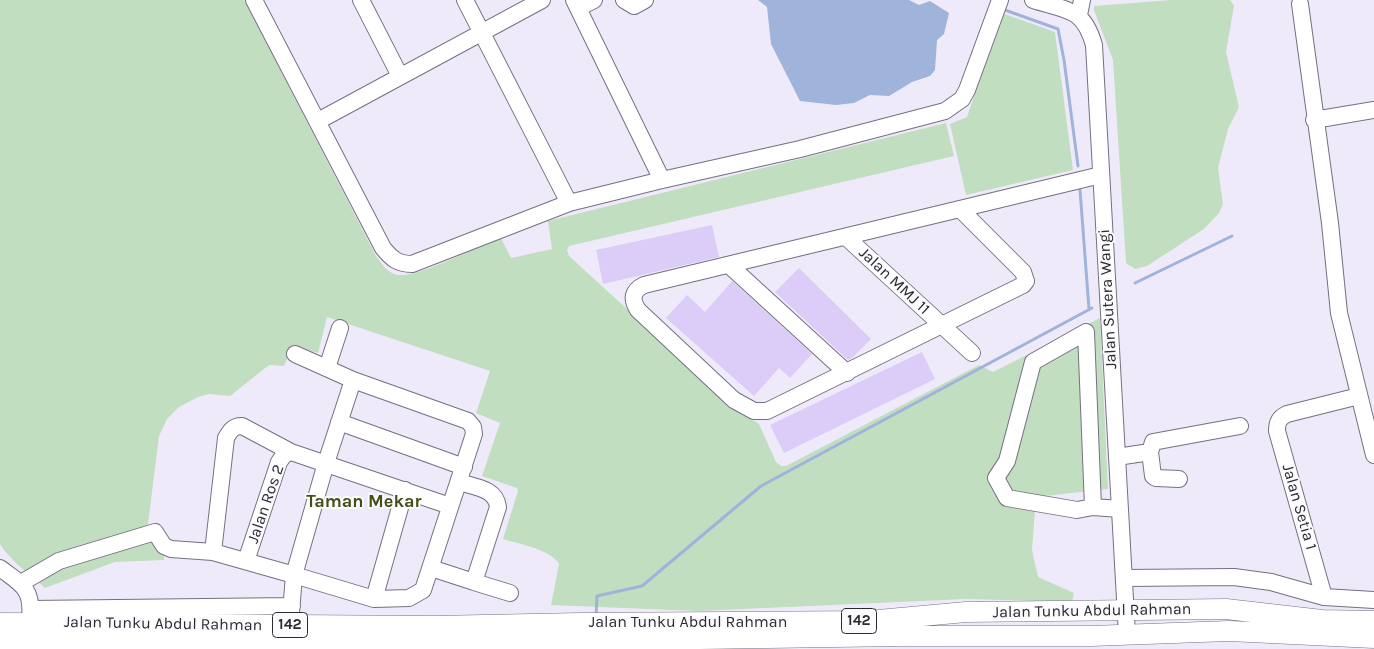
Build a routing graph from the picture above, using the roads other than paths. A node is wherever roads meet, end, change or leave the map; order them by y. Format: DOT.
graph roads {
  1 [pos="254,0"];
  2 [pos="361,0"];
  3 [pos="465,0"];
  4 [pos="542,0"];
  5 [pos="594,0"];
  6 [pos="624,0"];
  7 [pos="645,0"];
  8 [pos="1000,0"];
  9 [pos="1033,0"];
  10 [pos="576,4"];
  11 [pos="1300,4"];
  12 [pos="1081,7"];
  13 [pos="482,32"];
  14 [pos="400,76"];
  15 [pos="1374,110"];
  16 [pos="1314,120"];
  17 [pos="318,121"];
  18 [pos="1101,175"];
  19 [pos="662,180"];
  20 [pos="569,204"];
  21 [pos="960,209"];
  22 [pos="846,237"];
  23 [pos="729,265"];
  24 [pos="942,326"];
  25 [pos="340,328"];
  26 [pos="972,353"];
  27 [pos="295,354"];
  28 [pos="327,368"];
  29 [pos="847,373"];
  30 [pos="353,380"];
  31 [pos="1364,396"];
  32 [pos="339,422"];
  33 [pos="1240,426"];
  34 [pos="291,452"];
  35 [pos="1150,452"];
  36 [pos="1374,455"];
  37 [pos="1117,457"];
  38 [pos="326,463"];
  39 [pos="461,474"];
  40 [pos="1178,479"];
  41 [pos="405,490"];
  42 [pos="450,506"];
  43 [pos="1092,507"];
  44 [pos="1120,509"];
  45 [pos="213,552"];
  46 [pos="246,561"];
  47 [pos="0,568"];
  48 [pos="431,568"];
  49 [pos="294,575"];
  50 [pos="1124,578"];
  51 [pos="474,582"];
  52 [pos="21,583"];
  53 [pos="510,593"];
  54 [pos="1324,597"];
  55 [pos="374,599"];
  56 [pos="1374,600"];
  57 [pos="292,606"];
  58 [pos="1126,610"];
  59 [pos="30,616"];
  60 [pos="1374,621"];
  61 [pos="0,623"];
  62 [pos="290,626"];
  63 [pos="581,631"];
  64 [pos="634,632"];
  65 [pos="1127,635"];
  66 [pos="1374,638"];
  67 [pos="0,640"];
  1 -- 17 [label="street"];
  2 -- 14 [label="street"];
  3 -- 13 [label="street"];
  4 -- 13 [label="street"];
  5 -- 10 [label="street"];
  6 -- 7 [label="street"];
  8 -- 19 [label="street"];
  9 -- 12 [label="street, Jalan Sutera Wangi"];
  10 -- 19 [label="street"];
  11 -- 16 [label="street"];
  12 -- 18 [label="street, Jalan Sutera Wangi"];
  13 -- 14 [label="street"];
  13 -- 20 [label="street"];
  14 -- 17 [label="street"];
  15 -- 16 [label="street"];
  16 -- 31 [label="street"];
  17 -- 20 [label="street"];
  18 -- 21 [label="street"];
  18 -- 37 [label="street, Jalan Sutera Wangi"];
  19 -- 20 [label="street"];
  21 -- 22 [label="street"];
  21 -- 24 [label="street"];
  22 -- 23 [label="street"];
  22 -- 24 [label="street, Jalan MMJ 11"];
  23 -- 29 [label="street"];
  23 -- 29 [label="street"];
  24 -- 26 [label="street, Jalan MMJ 11"];
  24 -- 29 [label="street"];
  25 -- 28 [label="street"];
  27 -- 28 [label="street"];
  28 -- 30 [label="street"];
  30 -- 32 [label="street"];
  30 -- 39 [label="street"];
  31 -- 36 [label="street"];
  31 -- 54 [label="street, Jalan Setia 1"];
  32 -- 38 [label="street"];
  32 -- 39 [label="street"];
  33 -- 35 [label="street"];
  34 -- 38 [label="street"];
  34 -- 45 [label="street"];
  34 -- 46 [label="street, Jalan Ros 2"];
  35 -- 37 [label="street"];
  35 -- 40 [label="street"];
  37 -- 44 [label="street, Jalan Sutera Wangi"];
  38 -- 41 [label="street"];
  38 -- 49 [label="street"];
  39 -- 42 [label="street"];
  39 -- 51 [label="street"];
  41 -- 42 [label="street"];
  41 -- 55 [label="street"];
  42 -- 48 [label="street"];
  43 -- 43 [label="street"];
  43 -- 44 [label="street"];
  44 -- 50 [label="street, Jalan Sutera Wangi"];
  45 -- 46 [label="street"];
  45 -- 52 [label="street"];
  46 -- 49 [label="street"];
  47 -- 52 [label="street"];
  48 -- 51 [label="street"];
  48 -- 55 [label="street"];
  49 -- 55 [label="street"];
  49 -- 57 [label="street"];
  50 -- 54 [label="street"];
  50 -- 58 [label="street, Jalan Sutera Wangi"];
  51 -- 53 [label="street"];
  52 -- 59 [label="street"];
  54 -- 56 [label="street"];
  57 -- 59 [label="street"];
  57 -- 62 [label="street"];
  58 -- 60 [label="main road, Jalan Tunku Abdul Rahman / 142"];
  58 -- 64 [label="main road, Jalan Tunku Abdul Rahman / 142"];
  58 -- 65 [label="street, Jalan Sutera Wangi"];
  59 -- 61 [label="main road, Jalan Tunku Abdul Rahman / 142"];
  59 -- 62 [label="main road, Jalan Tunku Abdul Rahman / 142"];
  62 -- 63 [label="main road, Jalan Tunku Abdul Rahman / 142"];
  63 -- 64 [label="main road, Jalan Tunku Abdul Rahman / 142"];
  63 -- 67 [label="main road, Jalan Tunku Abdul Rahman / 142"];
  64 -- 65 [label="main road, Jalan Tunku Abdul Rahman / 142"];
  65 -- 66 [label="main road, Jalan Tunku Abdul Rahman / 142"];
}
